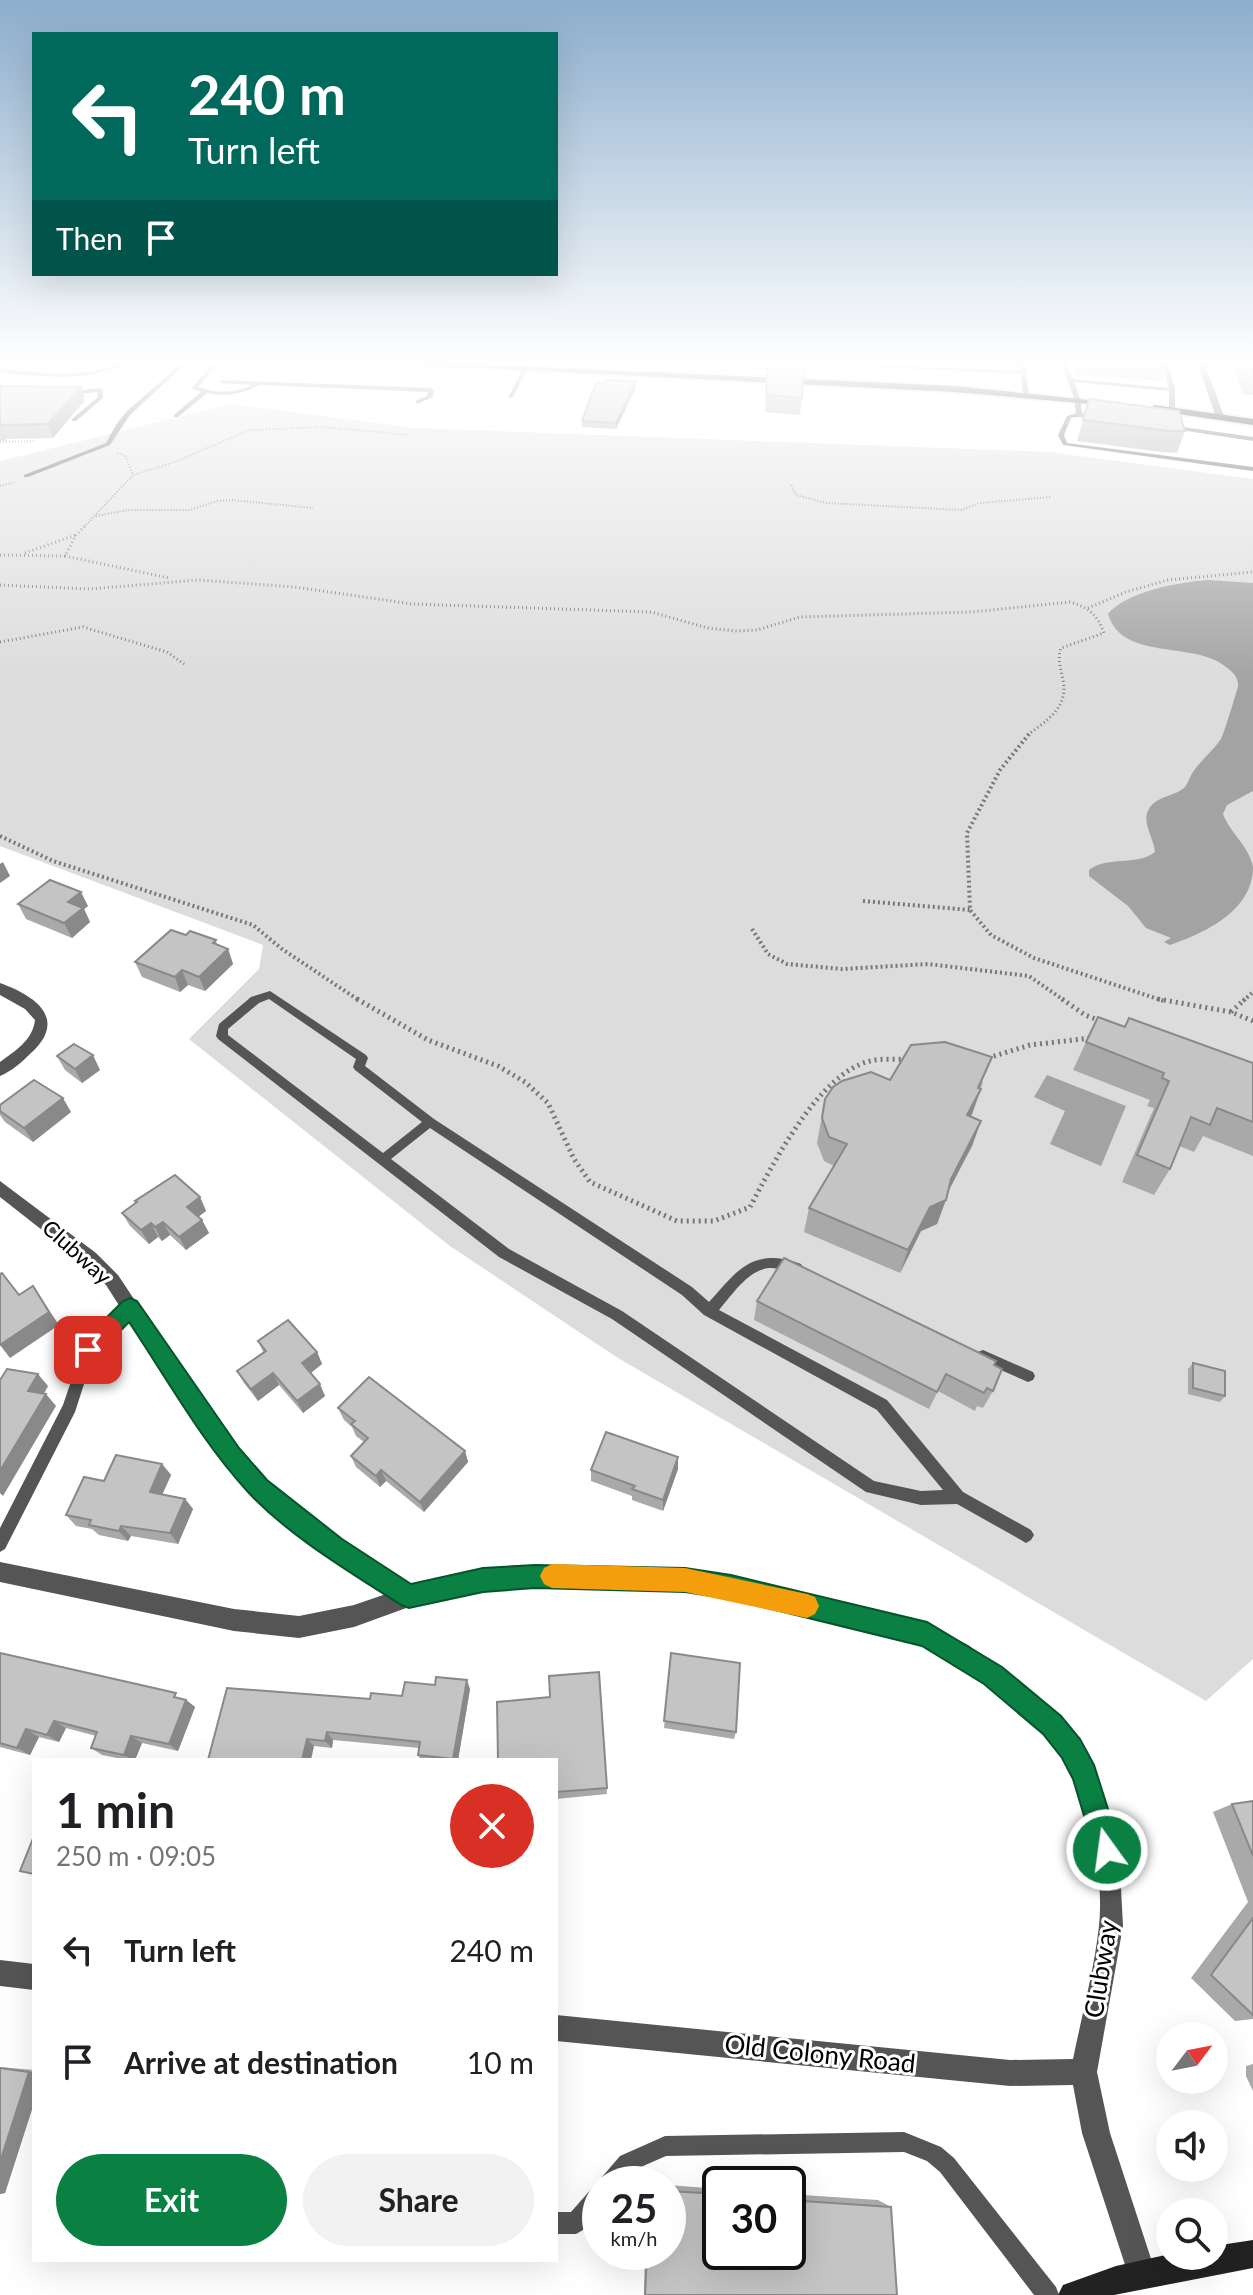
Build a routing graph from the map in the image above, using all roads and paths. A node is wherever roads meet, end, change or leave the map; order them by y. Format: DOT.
graph roads {
  1 [pos="49,467"];
  2 [pos="159,467"];
  3 [pos="26,476"];
  4 [pos="791,485"];
  5 [pos="1051,497"];
  6 [pos="313,508"];
  7 [pos="95,516"];
  8 [pos="76,535"];
  9 [pos="20,554"];
  10 [pos="0,555"];
  11 [pos="65,556"];
  12 [pos="1253,572"];
  13 [pos="174,580"];
  14 [pos="0,585"];
  15 [pos="1088,608"];
  16 [pos="0,642"];
  17 [pos="184,664"];
  18 [pos="0,836"];
  19 [pos="863,901"];
  20 [pos="970,910"];
  21 [pos="752,929"];
  22 [pos="0,988"];
  23 [pos="1253,992"];
  24 [pos="1231,1012"];
  25 [pos="1253,1021"];
  26 [pos="1113,1026"];
  27 [pos="1104,1037"];
  28 [pos="913,1058"];
  29 [pos="978,1061"];
  30 [pos="0,1070"];
  31 [pos="430,1122"];
  32 [pos="382,1160"];
  33 [pos="0,1188"];
  34 [pos="809,1274"];
  35 [pos="130,1307"];
  36 [pos="709,1311"];
  37 [pos="973,1351"];
  38 [pos="1028,1376"];
  39 [pos="958,1497"];
  40 [pos="6,1520"];
  41 [pos="1026,1535"];
  42 [pos="0,1544"];
  43 [pos="0,1572"];
  44 [pos="409,1596"];
  45 [pos="0,1973"];
  46 [pos="32,1977"];
  47 [pos="558,2028"];
  48 [pos="1084,2072"];
  49 [pos="624,2166"];
  50 [pos="582,2216"];
  51 [pos="558,2223"];
  52 [pos="1253,2254"];
  53 [pos="1142,2274"];
  54 [pos="1048,2295"];
  55 [pos="1073,2295"];
  1 -- 3 [label="lane"];
  2 -- 7 [label="path"];
  4 -- 5 [label="path"];
  6 -- 7 [label="path"];
  7 -- 8 [label="path"];
  8 -- 9 [label="path"];
  8 -- 11 [label="path"];
  9 -- 10 [label="path"];
  9 -- 11 [label="path"];
  11 -- 13 [label="path"];
  12 -- 15 [label="path"];
  13 -- 14 [label="path"];
  13 -- 15 [label="path"];
  15 -- 20 [label="path"];
  16 -- 17 [label="path"];
  18 -- 28 [label="path"];
  19 -- 20 [label="path"];
  20 -- 24 [label="path"];
  21 -- 26 [label="path"];
  22 -- 30 [label="street"];
  23 -- 24 [label="path"];
  24 -- 25 [label="path"];
  27 -- 29 [label="path"];
  31 -- 32 [label="lane"];
  31 -- 32 [label="lane"];
  31 -- 36 [label="lane"];
  32 -- 39 [label="lane"];
  33 -- 35 [label="street, Clubway"];
  34 -- 36 [label="lane"];
  35 -- 40 [label="lane"];
  35 -- 44 [label="street, Clubway"];
  36 -- 39 [label="lane"];
  37 -- 38 [label="lane"];
  39 -- 41 [label="lane"];
  40 -- 42 [label="lane"];
  43 -- 44 [label="street, Clubway"];
  44 -- 48 [label="street, Clubway"];
  45 -- 46 [label="street"];
  47 -- 48 [label="street, Old Colony Road"];
  48 -- 53 [label="street, Clubway"];
  49 -- 54 [label="lane"];
  50 -- 51 [label="lane"];
  52 -- 53 [label="main road"];
  53 -- 55 [label="main road"];
}
